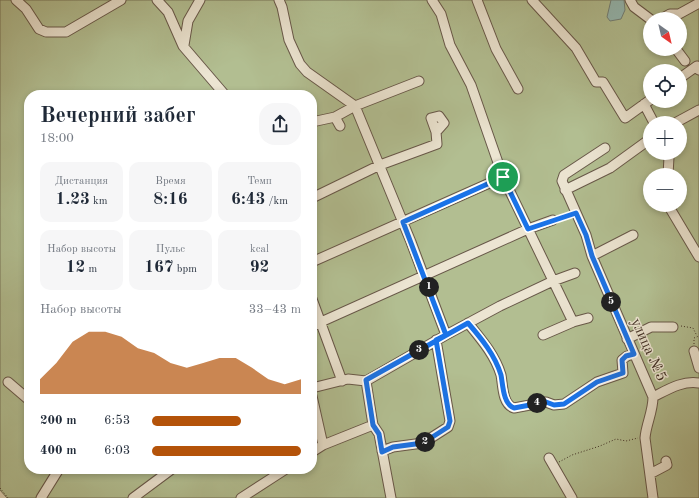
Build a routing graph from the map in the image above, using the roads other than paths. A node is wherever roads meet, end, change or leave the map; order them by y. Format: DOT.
graph roads {
  1 [pos="16,0"];
  2 [pos="121,0"];
  3 [pos="157,0"];
  4 [pos="200,0"];
  5 [pos="279,0"];
  6 [pos="432,0"];
  7 [pos="488,0"];
  8 [pos="532,0"];
  9 [pos="630,0"];
  10 [pos="479,3"];
  11 [pos="699,3"];
  12 [pos="683,12"];
  13 [pos="643,14"];
  14 [pos="183,46"];
  15 [pos="681,56"];
  16 [pos="685,61"];
  17 [pos="699,70"];
  18 [pos="687,73"];
  19 [pos="419,81"];
  20 [pos="518,88"];
  21 [pos="221,90"];
  22 [pos="643,105"];
  23 [pos="354,106"];
  24 [pos="699,110"];
  25 [pos="335,116"];
  26 [pos="687,116"];
  27 [pos="317,121"];
  28 [pos="340,126"];
  29 [pos="436,132"];
  30 [pos="643,144"];
  31 [pos="605,148"];
  32 [pos="380,165"];
  33 [pos="503,177"];
  34 [pos="565,190"];
  35 [pos="317,196"];
  36 [pos="672,212"];
  37 [pos="553,220"];
  38 [pos="403,222"];
  39 [pos="528,229"];
  40 [pos="633,235"];
  41 [pos="592,256"];
  42 [pos="699,257"];
  43 [pos="317,260"];
  44 [pos="575,273"];
  45 [pos="425,276"];
  46 [pos="553,281"];
  47 [pos="588,318"];
  48 [pos="573,322"];
  49 [pos="468,323"];
  50 [pos="317,324"];
  51 [pos="317,326"];
  52 [pos="673,326"];
  53 [pos="446,335"];
  54 [pos="543,335"];
  55 [pos="627,339"];
  56 [pos="436,340"];
  57 [pos="694,351"];
  58 [pos="634,354"];
  59 [pos="699,368"];
  60 [pos="366,380"];
  61 [pos="342,381"];
  62 [pos="8,382"];
  63 [pos="699,383"];
  64 [pos="317,387"];
  65 [pos="24,396"];
  66 [pos="653,397"];
  67 [pos="317,418"];
  68 [pos="373,425"];
  69 [pos="323,445"];
  70 [pos="317,449"];
  71 [pos="382,452"];
  72 [pos="666,461"];
  73 [pos="551,462"];
  74 [pos="56,474"];
  75 [pos="165,474"];
  76 [pos="278,474"];
  77 [pos="650,474"];
  78 [pos="40,498"];
  79 [pos="133,498"];
  80 [pos="241,498"];
  81 [pos="391,498"];
  82 [pos="572,498"];
  83 [pos="653,498"];
  1 -- 2 [label="street"];
  3 -- 14 [label="street"];
  4 -- 14 [label="street"];
  5 -- 23 [label="street"];
  6 -- 33 [label="street"];
  7 -- 10 [label="street"];
  8 -- 22 [label="street"];
  9 -- 13 [label="street"];
  10 -- 20 [label="street"];
  11 -- 12 [label="street"];
  14 -- 21 [label="street"];
  15 -- 16 [label="street"];
  17 -- 18 [label="street"];
  19 -- 23 [label="street"];
  23 -- 25 [label="street"];
  23 -- 32 [label="street"];
  24 -- 26 [label="street"];
  25 -- 27 [label="street"];
  25 -- 28 [label="street"];
  29 -- 32 [label="street"];
  30 -- 34 [label="street"];
  31 -- 34 [label="street"];
  32 -- 35 [label="street"];
  32 -- 38 [label="street"];
  33 -- 38 [label="street"];
  33 -- 39 [label="street"];
  34 -- 41 [label="street, улица №5"];
  36 -- 42 [label="street"];
  37 -- 39 [label="street"];
  38 -- 43 [label="street"];
  38 -- 45 [label="street"];
  39 -- 45 [label="street"];
  39 -- 46 [label="street"];
  40 -- 41 [label="street"];
  41 -- 55 [label="street, улица №5"];
  44 -- 46 [label="street"];
  45 -- 50 [label="street"];
  45 -- 53 [label="street"];
  46 -- 48 [label="street"];
  46 -- 49 [label="street"];
  47 -- 48 [label="street"];
  48 -- 54 [label="street"];
  49 -- 53 [label="street"];
  49 -- 58 [label="street"];
  51 -- 61 [label="street"];
  52 -- 55 [label="street"];
  53 -- 56 [label="street"];
  55 -- 58 [label="street, улица №5"];
  56 -- 60 [label="street"];
  56 -- 71 [label="street"];
  57 -- 59 [label="street"];
  58 -- 66 [label="street, улица №5"];
  60 -- 61 [label="street"];
  60 -- 68 [label="street"];
  61 -- 64 [label="street"];
  62 -- 65 [label="street"];
  63 -- 66 [label="street"];
  66 -- 77 [label="street, улица №5"];
  67 -- 69 [label="street"];
  68 -- 69 [label="street"];
  68 -- 71 [label="street"];
  69 -- 70 [label="street"];
  71 -- 81 [label="street"];
  72 -- 77 [label="street"];
  73 -- 82 [label="street"];
  74 -- 78 [label="street"];
  75 -- 79 [label="street"];
  76 -- 80 [label="street"];
  77 -- 83 [label="street, улица №5"];
}
